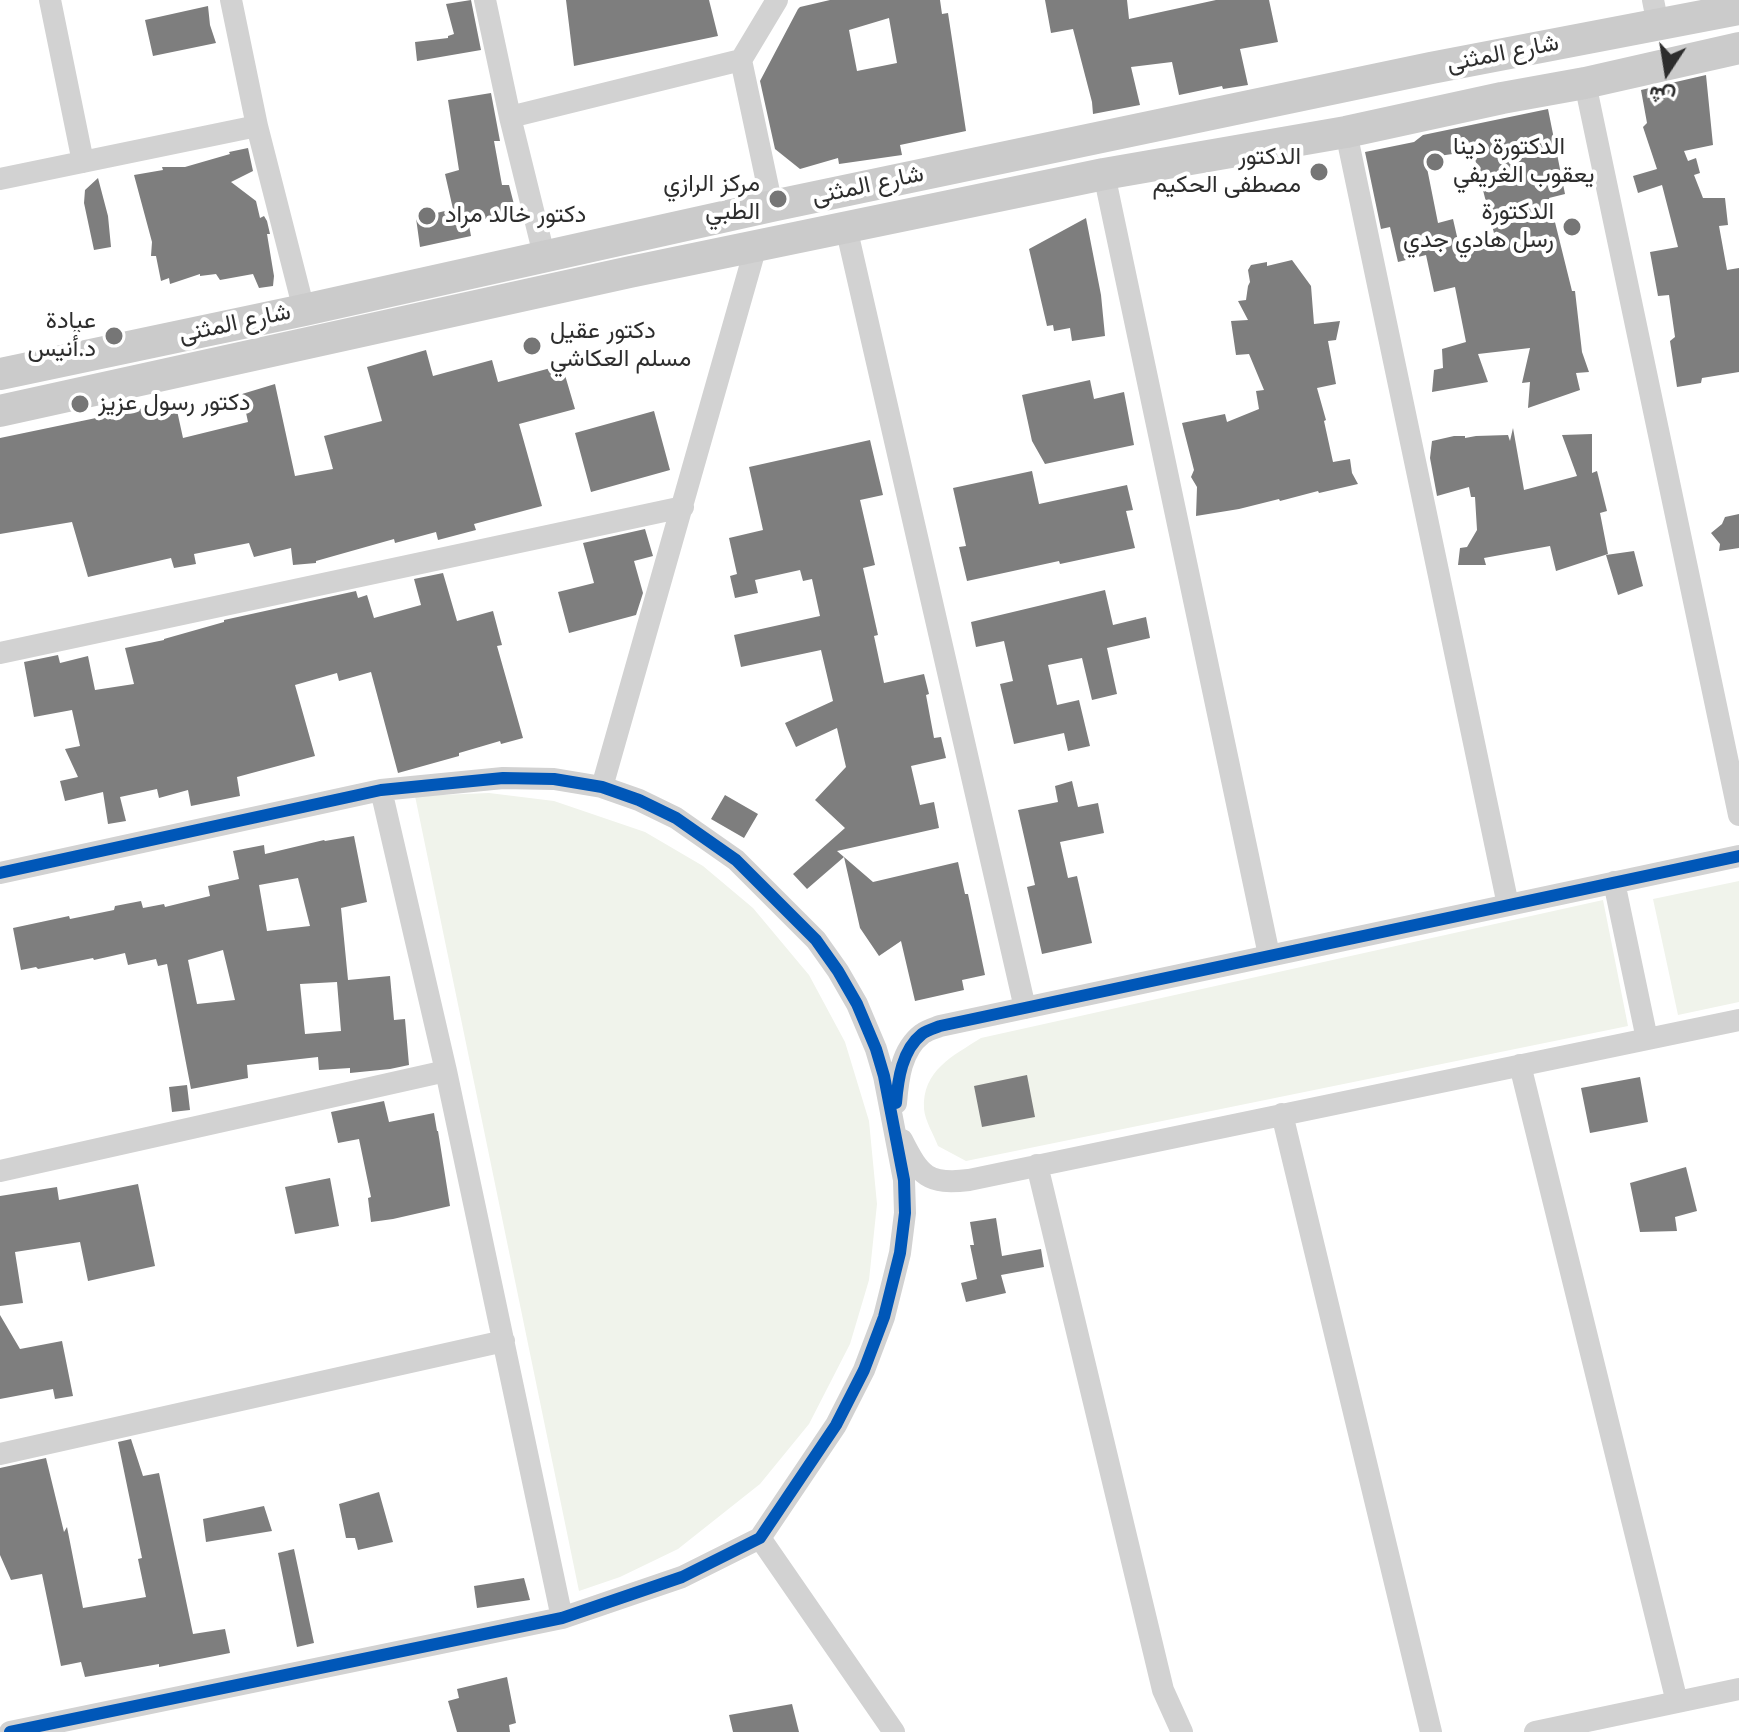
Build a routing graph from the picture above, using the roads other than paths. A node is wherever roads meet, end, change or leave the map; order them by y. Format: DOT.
graph roads {
  1 [pos="50,0"];
  2 [pos="231,0"];
  3 [pos="485,0"];
  4 [pos="777,0"];
  5 [pos="1739,9"];
  6 [pos="1656,13"];
  7 [pos="1739,48"];
  8 [pos="1487,57"];
  9 [pos="741,60"];
  10 [pos="1431,68"];
  11 [pos="1585,83"];
  12 [pos="1502,98"];
  13 [pos="1440,111"];
  14 [pos="510,117"];
  15 [pos="257,126"];
  16 [pos="1346,132"];
  17 [pos="83,162"];
  18 [pos="1104,174"];
  19 [pos="0,179"];
  20 [pos="772,206"];
  21 [pos="846,227"];
  22 [pos="668,228"];
  23 [pos="619,239"];
  24 [pos="756,246"];
  25 [pos="544,255"];
  26 [pos="677,262"];
  27 [pos="630,272"];
  28 [pos="304,310"];
  29 [pos="0,374"];
  30 [pos="0,411"];
  31 [pos="683,507"];
  32 [pos="0,653"];
  33 [pos="602,787"];
  34 [pos="381,790"];
  35 [pos="1739,815"];
  36 [pos="1739,856"];
  37 [pos="0,873"];
  38 [pos="1614,882"];
  39 [pos="1508,905"];
  40 [pos="1269,955"];
  41 [pos="1025,1008"];
  42 [pos="1739,1020"];
  43 [pos="1647,1039"];
  44 [pos="1520,1065"];
  45 [pos="446,1071"];
  46 [pos="1282,1114"];
  47 [pos="895,1124"];
  48 [pos="1037,1165"];
  49 [pos="0,1171"];
  50 [pos="504,1341"];
  51 [pos="0,1454"];
  52 [pos="760,1538"];
  53 [pos="562,1618"];
  54 [pos="1739,1689"];
  55 [pos="1677,1702"];
  56 [pos="10,1732"];
  57 [pos="894,1732"];
  58 [pos="1182,1732"];
  59 [pos="1431,1732"];
  60 [pos="1535,1732"];
  1 -- 17 [label="street"];
  2 -- 15 [label="street"];
  3 -- 14 [label="street"];
  4 -- 9 [label="street"];
  5 -- 6 [label="main road, شارع المثنى"];
  6 -- 8 [label="main road, شارع المثنى"];
  7 -- 11 [label="main road, شارع المثنى"];
  8 -- 10 [label="main road, شارع المثنى"];
  8 -- 12 [label="main road"];
  9 -- 14 [label="street"];
  9 -- 20 [label="street"];
  10 -- 13 [label="main road"];
  10 -- 20 [label="main road, شارع المثنى"];
  11 -- 12 [label="main road, شارع المثنى"];
  11 -- 35 [label="street"];
  12 -- 13 [label="main road, شارع المثنى"];
  13 -- 16 [label="main road, شارع المثنى"];
  14 -- 25 [label="street"];
  15 -- 17 [label="street"];
  15 -- 28 [label="street"];
  16 -- 18 [label="main road, شارع المثنى"];
  16 -- 39 [label="street"];
  17 -- 19 [label="street"];
  18 -- 21 [label="main road, شارع المثنى"];
  18 -- 40 [label="street"];
  20 -- 22 [label="main road, شارع المثنى"];
  21 -- 24 [label="main road, شارع المثنى"];
  21 -- 41 [label="street"];
  22 -- 23 [label="main road, شارع المثنى"];
  22 -- 26 [label="main road"];
  23 -- 25 [label="main road, شارع المثنى"];
  23 -- 27 [label="main road"];
  24 -- 26 [label="main road, شارع المثنى"];
  24 -- 31 [label="street"];
  25 -- 28 [label="main road, شارع المثنى"];
  26 -- 27 [label="main road, شارع المثنى"];
  27 -- 30 [label="main road, شارع المثنى"];
  28 -- 29 [label="main road, شارع المثنى"];
  31 -- 32 [label="street"];
  31 -- 33 [label="street"];
  33 -- 34 [label="street"];
  33 -- 47 [label="street"];
  34 -- 37 [label="street"];
  34 -- 45 [label="street"];
  36 -- 38 [label="street"];
  38 -- 39 [label="street"];
  38 -- 43 [label="street"];
  39 -- 40 [label="street"];
  40 -- 41 [label="street"];
  41 -- 47 [label="street"];
  42 -- 43 [label="street"];
  43 -- 44 [label="street"];
  44 -- 46 [label="street"];
  44 -- 55 [label="street"];
  45 -- 49 [label="street"];
  45 -- 50 [label="street"];
  46 -- 48 [label="street"];
  46 -- 59 [label="street"];
  47 -- 48 [label="street"];
  47 -- 52 [label="street"];
  48 -- 58 [label="street"];
  50 -- 51 [label="street"];
  50 -- 53 [label="street"];
  52 -- 53 [label="street"];
  52 -- 57 [label="street"];
  53 -- 56 [label="street"];
  54 -- 55 [label="street"];
  55 -- 60 [label="street"];
}
